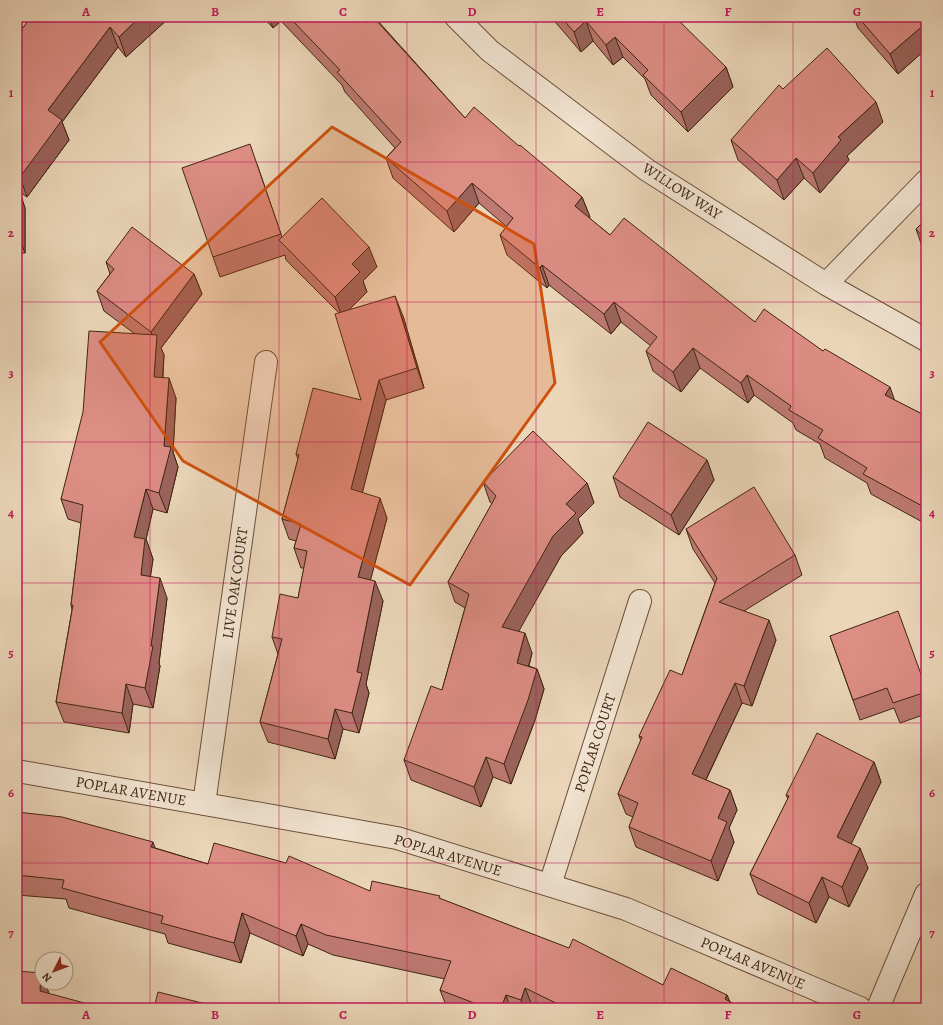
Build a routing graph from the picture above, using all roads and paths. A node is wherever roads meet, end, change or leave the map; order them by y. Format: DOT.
graph roads {
  1 [pos="456,17"];
  2 [pos="926,181"];
  3 [pos="826,284"];
  4 [pos="926,340"];
  5 [pos="266,362"];
  6 [pos="640,601"];
  7 [pos="17,771"];
  8 [pos="204,804"];
  9 [pos="550,885"];
  10 [pos="926,894"];
  11 [pos="860,1008"];
  12 [pos="878,1008"];
  1 -- 3 [label="street, WILLOW WAY"];
  2 -- 3 [label="street"];
  3 -- 4 [label="street, WILLOW WAY"];
  5 -- 8 [label="street, LIVE OAK COURT"];
  6 -- 9 [label="street, POPLAR COURT"];
  7 -- 8 [label="street, POPLAR AVENUE"];
  8 -- 9 [label="street, POPLAR AVENUE"];
  9 -- 11 [label="street, POPLAR AVENUE"];
  10 -- 12 [label="street"];
}
